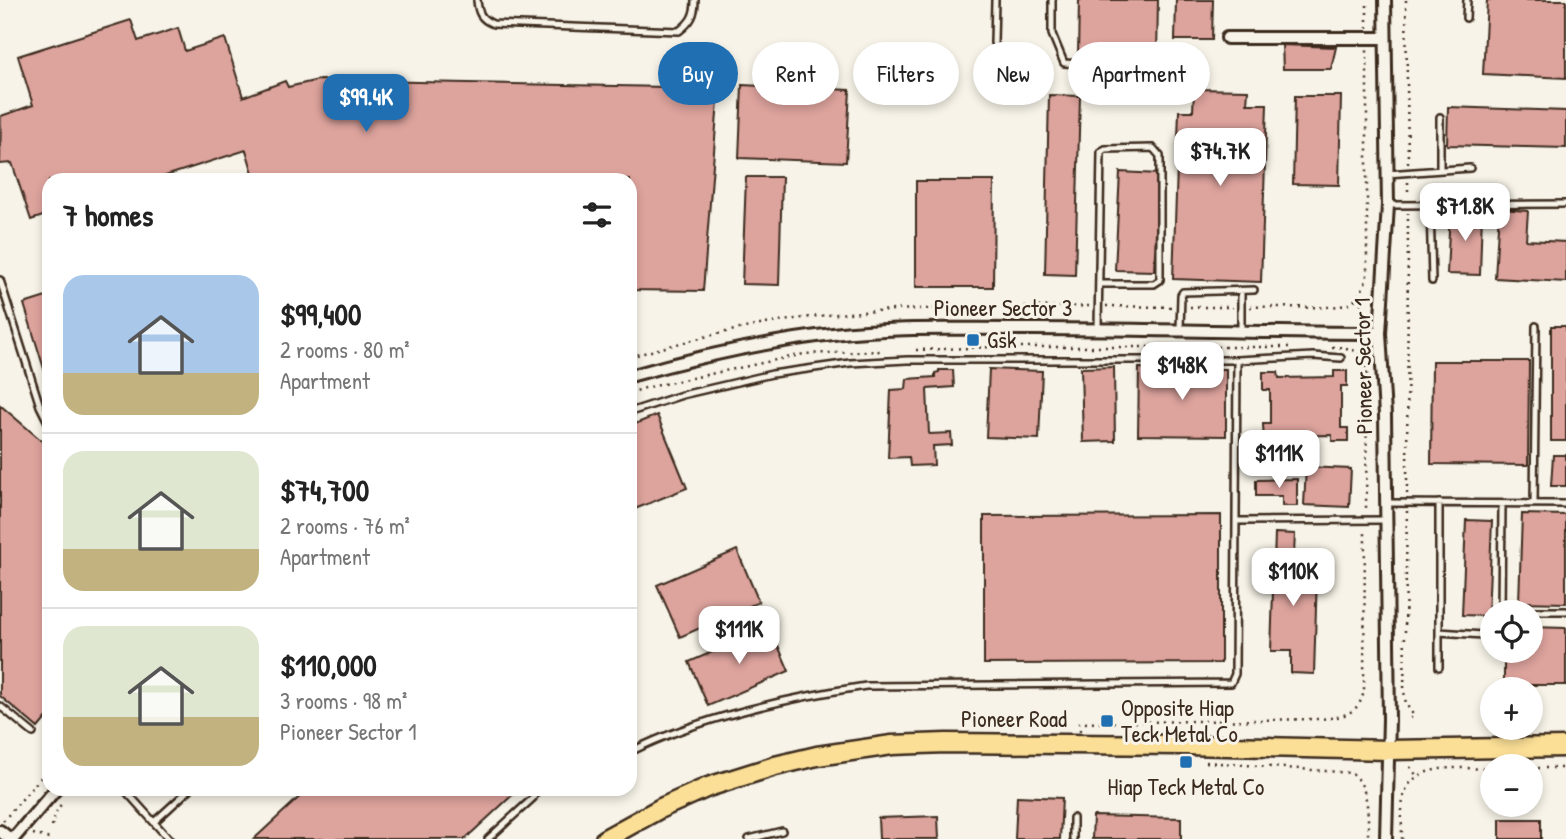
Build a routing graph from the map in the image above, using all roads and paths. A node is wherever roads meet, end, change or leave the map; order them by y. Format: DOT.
graph roads {
  1 [pos="477,0"];
  2 [pos="695,0"];
  3 [pos="995,0"];
  4 [pos="1052,0"];
  5 [pos="1385,0"];
  6 [pos="1406,0"];
  7 [pos="1467,0"];
  8 [pos="1466,18"];
  9 [pos="1227,38"];
  10 [pos="1385,38"];
  11 [pos="994,42"];
  12 [pos="1068,63"];
  13 [pos="1440,117"];
  14 [pos="1470,168"];
  15 [pos="1440,170"];
  16 [pos="1408,172"];
  17 [pos="1387,174"];
  18 [pos="1566,204"];
  19 [pos="1388,205"];
  20 [pos="1408,205"];
  21 [pos="1430,205"];
  22 [pos="0,280"];
  23 [pos="1432,281"];
  24 [pos="1099,284"];
  25 [pos="1241,290"];
  26 [pos="1254,290"];
  27 [pos="1536,326"];
  28 [pos="1098,328"];
  29 [pos="1180,329"];
  30 [pos="1241,332"];
  31 [pos="1380,333"];
  32 [pos="1292,347"];
  33 [pos="1333,347"];
  34 [pos="913,350"];
  35 [pos="886,351"];
  36 [pos="1341,358"];
  37 [pos="1237,360"];
  38 [pos="637,374"];
  39 [pos="637,391"];
  40 [pos="42,410"];
  41 [pos="637,410"];
  42 [pos="1386,503"];
  43 [pos="1407,503"];
  44 [pos="1438,503"];
  45 [pos="1502,504"];
  46 [pos="1534,504"];
  47 [pos="1566,504"];
  48 [pos="1366,520"];
  49 [pos="1386,520"];
  50 [pos="1237,521"];
  51 [pos="1501,600"];
  52 [pos="1543,611"];
  53 [pos="1566,611"];
  54 [pos="1439,632"];
  55 [pos="1480,635"];
  56 [pos="1439,667"];
  57 [pos="0,706"];
  58 [pos="1352,712"];
  59 [pos="1356,719"];
  60 [pos="1409,719"];
  61 [pos="33,733"];
  62 [pos="1081,744"];
  63 [pos="1566,747"];
  64 [pos="637,748"];
  65 [pos="1389,750"];
  66 [pos="1195,761"];
  67 [pos="1355,767"];
  68 [pos="1410,767"];
  69 [pos="1543,768"];
  70 [pos="1566,768"];
  71 [pos="1480,769"];
  72 [pos="1352,773"];
  73 [pos="42,776"];
  74 [pos="1418,777"];
  75 [pos="50,796"];
  76 [pos="130,796"];
  77 [pos="182,796"];
  78 [pos="534,796"];
  79 [pos="62,802"];
  80 [pos="1073,818"];
  81 [pos="154,822"];
  82 [pos="0,825"];
  83 [pos="52,826"];
  84 [pos="0,831"];
  85 [pos="782,831"];
  86 [pos="12,839"];
  87 [pos="169,839"];
  88 [pos="488,839"];
  89 [pos="605,839"];
  90 [pos="749,839"];
  91 [pos="1073,839"];
  92 [pos="1368,839"];
  93 [pos="1386,839"];
  94 [pos="1402,839"];
  1 -- 2 [label="lane"];
  3 -- 11 [label="lane"];
  4 -- 12 [label="lane"];
  5 -- 10 [label="street, Pioneer Sector 1"];
  6 -- 16 [label="path"];
  7 -- 8 [label="lane"];
  9 -- 10 [label="street"];
  10 -- 17 [label="street, Pioneer Sector 1"];
  13 -- 15 [label="lane"];
  14 -- 15 [label="lane"];
  15 -- 16 [label="lane"];
  16 -- 17 [label="lane"];
  16 -- 20 [label="path"];
  17 -- 19 [label="street, Pioneer Sector 1"];
  18 -- 21 [label="lane"];
  19 -- 20 [label="lane"];
  19 -- 31 [label="street, Pioneer Sector 1"];
  20 -- 21 [label="lane"];
  20 -- 43 [label="path"];
  21 -- 23 [label="lane"];
  22 -- 40 [label="lane"];
  24 -- 24 [label="lane"];
  24 -- 28 [label="lane"];
  25 -- 26 [label="lane"];
  25 -- 29 [label="lane"];
  25 -- 30 [label="lane"];
  27 -- 46 [label="lane"];
  28 -- 29 [label="street, Pioneer Sector 3"];
  28 -- 38 [label="street, Pioneer Sector 3"];
  29 -- 30 [label="street, Pioneer Sector 3"];
  30 -- 31 [label="street, Pioneer Sector 3"];
  31 -- 42 [label="street, Pioneer Sector 1"];
  32 -- 34 [label="path"];
  33 -- 48 [label="path"];
  35 -- 39 [label="path"];
  36 -- 37 [label="lane"];
  37 -- 41 [label="lane"];
  37 -- 50 [label="lane"];
  42 -- 43 [label="lane"];
  42 -- 49 [label="street, Pioneer Sector 1"];
  43 -- 44 [label="lane"];
  43 -- 60 [label="path"];
  44 -- 45 [label="lane"];
  44 -- 54 [label="lane"];
  45 -- 46 [label="lane"];
  45 -- 51 [label="lane"];
  46 -- 47 [label="lane"];
  48 -- 49 [label="lane"];
  48 -- 50 [label="lane"];
  48 -- 58 [label="path"];
  49 -- 65 [label="street, Pioneer Sector 1"];
  50 -- 64 [label="lane"];
  52 -- 53 [label="lane"];
  54 -- 55 [label="lane"];
  54 -- 56 [label="lane"];
  57 -- 61 [label="lane"];
  58 -- 59 [label="path"];
  58 -- 62 [label="path"];
  62 -- 65 [label="main road, Pioneer Road"];
  62 -- 89 [label="main road, Pioneer Road"];
  63 -- 65 [label="main road, Pioneer Road"];
  65 -- 93 [label="street, Pioneer Sector 1"];
  66 -- 72 [label="path"];
  67 -- 72 [label="path"];
  68 -- 74 [label="path"];
  69 -- 70 [label="path"];
  71 -- 74 [label="path"];
  72 -- 92 [label="path"];
  73 -- 82 [label="path"];
  74 -- 94 [label="path"];
  75 -- 86 [label="street"];
  76 -- 81 [label="lane"];
  77 -- 81 [label="lane"];
  78 -- 88 [label="lane"];
  79 -- 83 [label="path"];
  80 -- 91 [label="lane"];
  81 -- 87 [label="lane"];
  84 -- 86 [label="street"];
  85 -- 90 [label="lane"];
}
